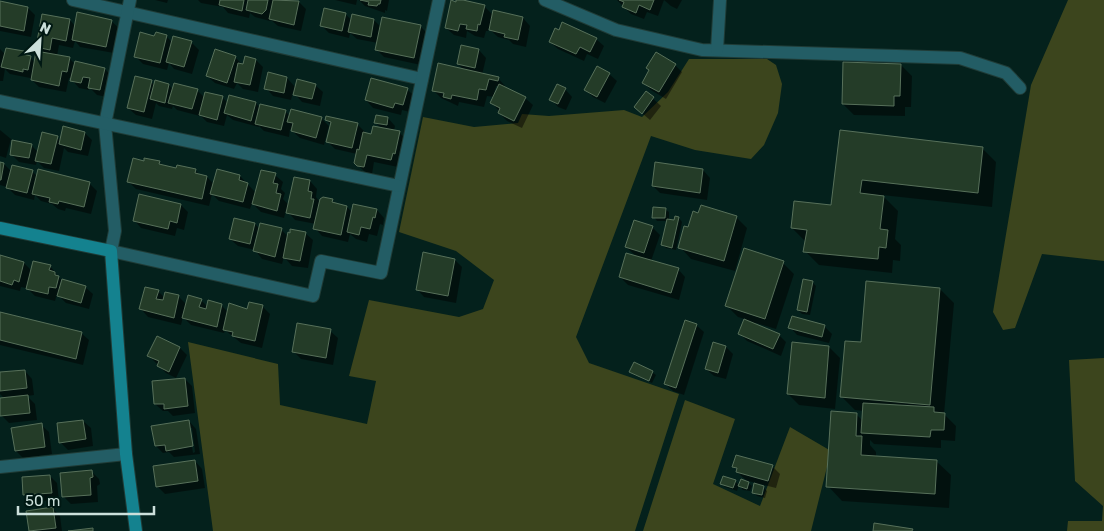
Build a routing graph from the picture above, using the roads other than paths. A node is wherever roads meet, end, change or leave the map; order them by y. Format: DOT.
graph roads {
  1 [pos="73,0"];
  2 [pos="439,0"];
  3 [pos="545,0"];
  4 [pos="720,0"];
  5 [pos="129,6"];
  6 [pos="717,50"];
  7 [pos="422,79"];
  8 [pos="1020,88"];
  9 [pos="0,101"];
  10 [pos="105,124"];
  11 [pos="399,186"];
  12 [pos="0,228"];
  13 [pos="111,251"];
  14 [pos="126,454"];
  15 [pos="0,467"];
  16 [pos="136,531"];
  1 -- 5 [label="street"];
  2 -- 7 [label="street"];
  3 -- 6 [label="street"];
  4 -- 6 [label="street"];
  5 -- 7 [label="street"];
  5 -- 10 [label="street"];
  6 -- 8 [label="street"];
  7 -- 11 [label="street"];
  9 -- 10 [label="street"];
  10 -- 11 [label="street"];
  10 -- 13 [label="street"];
  11 -- 13 [label="street"];
  12 -- 13 [label="street"];
  13 -- 14 [label="street"];
  14 -- 15 [label="street"];
  14 -- 16 [label="street"];
}
